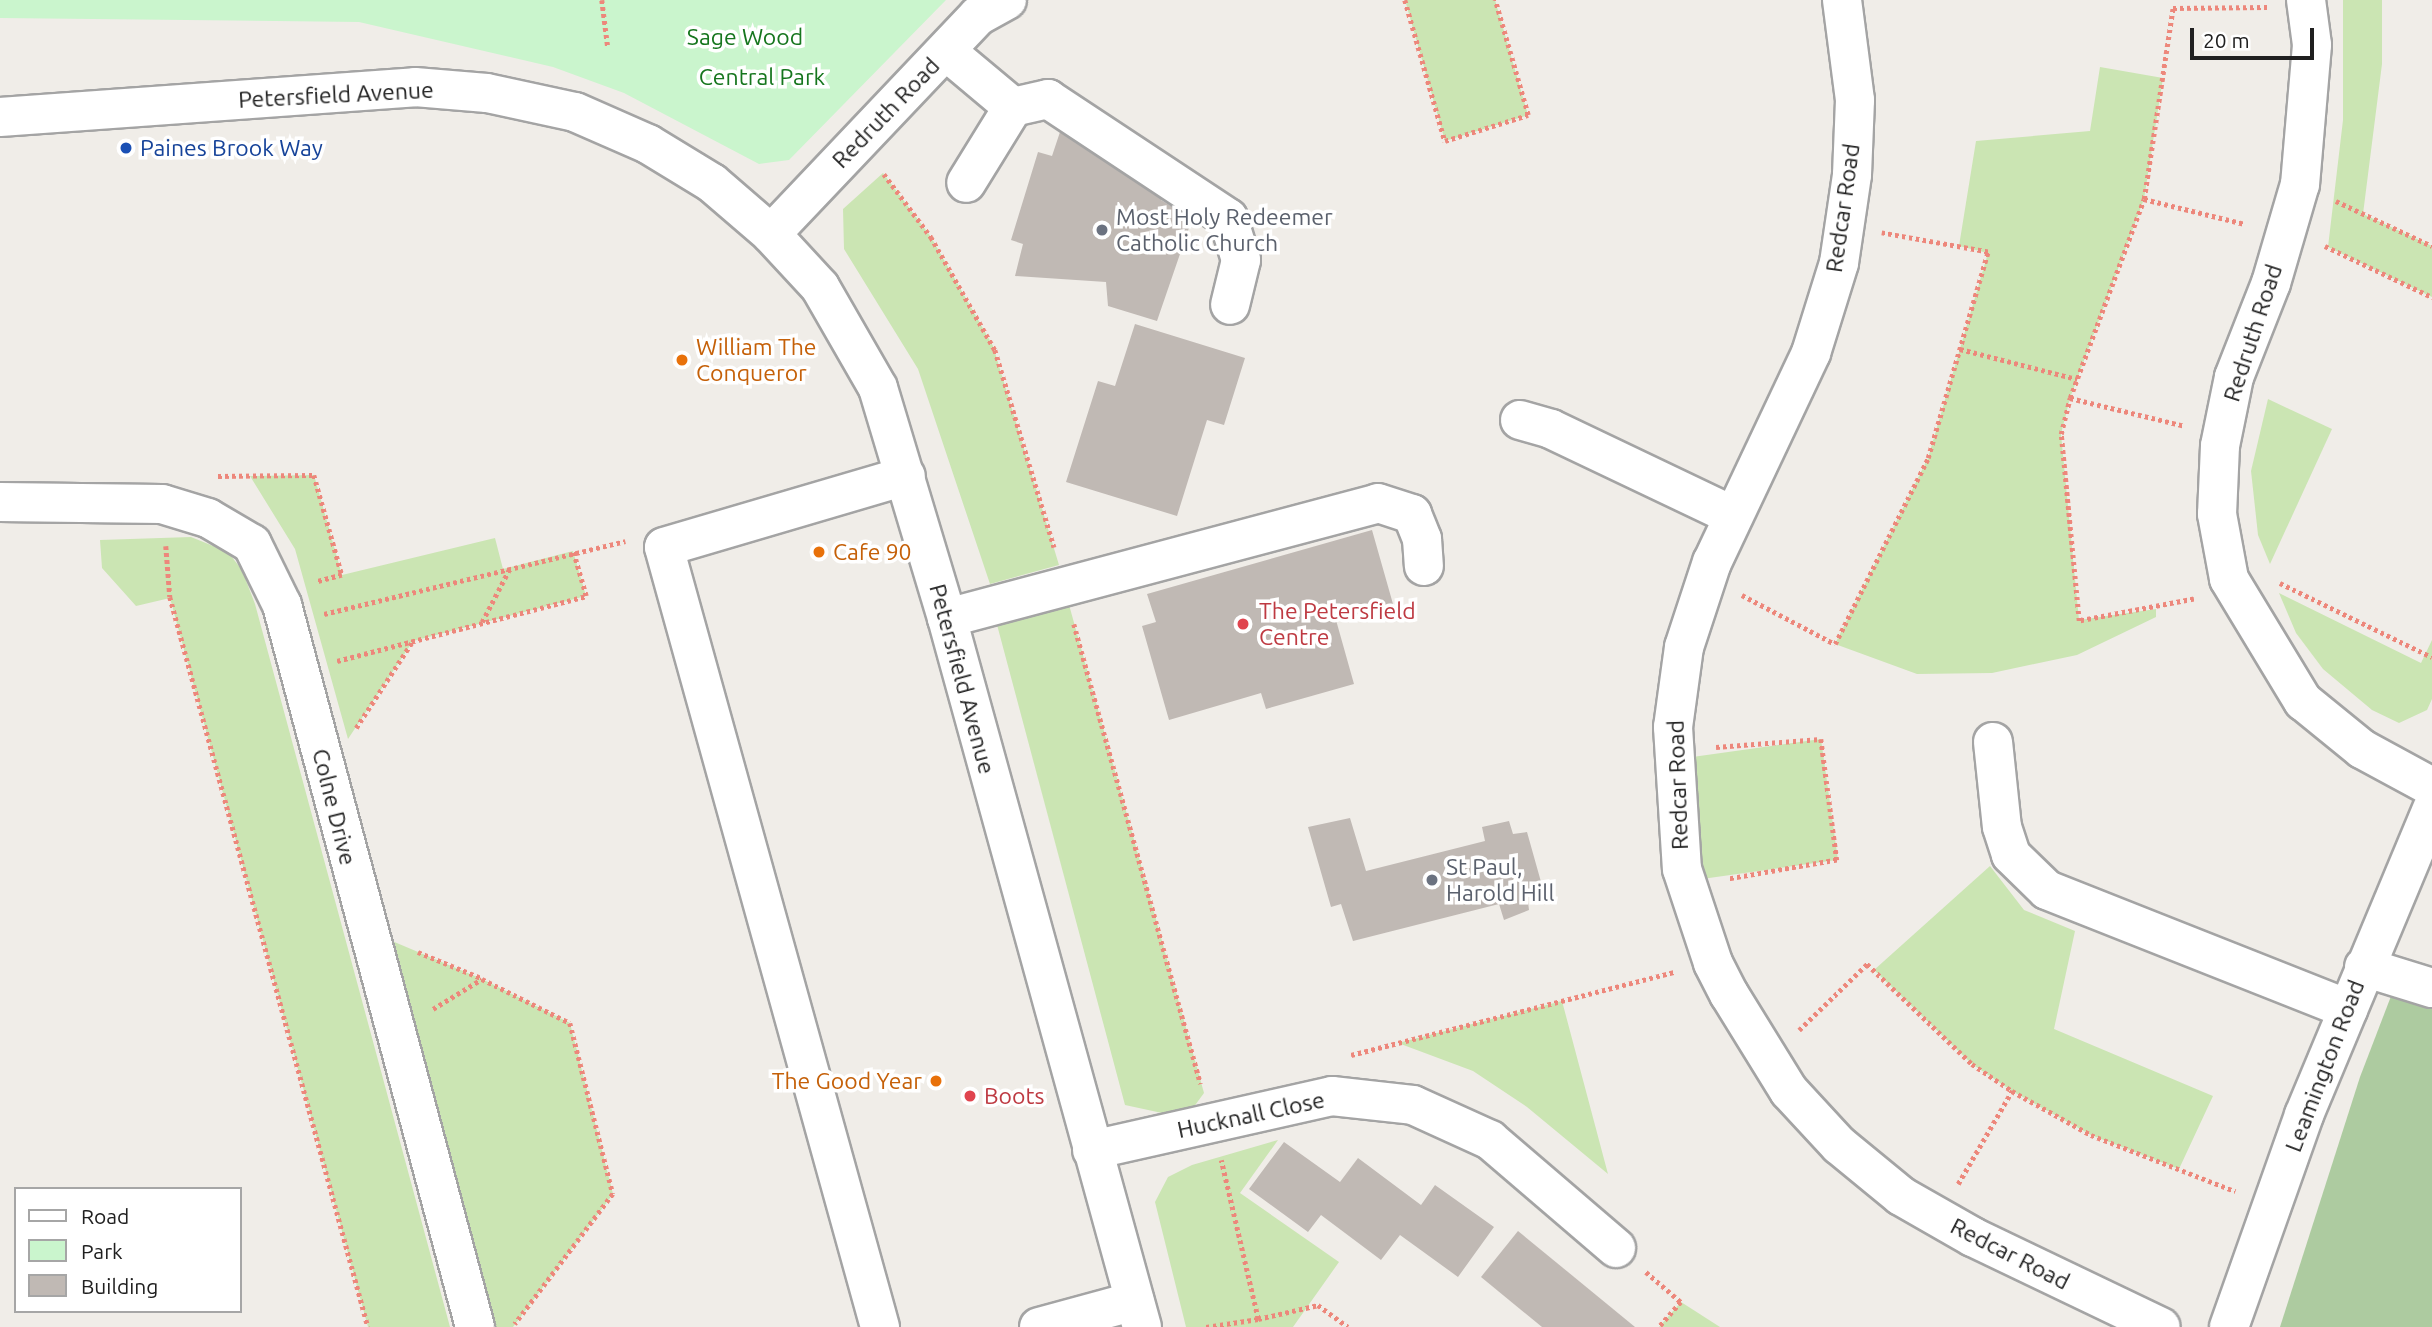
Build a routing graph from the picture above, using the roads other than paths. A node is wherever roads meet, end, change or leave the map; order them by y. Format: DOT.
graph roads {
  1 [pos="1007,0"];
  2 [pos="1842,0"];
  3 [pos="2306,4"];
  4 [pos="946,51"];
  5 [pos="1013,107"];
  6 [pos="0,117"];
  7 [pos="966,183"];
  8 [pos="771,234"];
  9 [pos="1230,305"];
  10 [pos="1520,420"];
  11 [pos="906,476"];
  12 [pos="0,502"];
  13 [pos="1733,516"];
  14 [pos="1424,566"];
  15 [pos="947,618"];
  16 [pos="1993,743"];
  17 [pos="2432,787"];
  18 [pos="2432,809"];
  19 [pos="2364,967"];
  20 [pos="2432,988"];
  21 [pos="2348,1009"];
  22 [pos="1092,1150"];
  23 [pos="1616,1248"];
  24 [pos="1139,1314"];
  25 [pos="475,1327"];
  26 [pos="880,1327"];
  27 [pos="1039,1327"];
  28 [pos="2161,1327"];
  29 [pos="2229,1327"];
  1 -- 4 [label="street, Redruth Road"];
  2 -- 13 [label="street, Redcar Road"];
  3 -- 17 [label="street, Redruth Road"];
  4 -- 5 [label="street"];
  4 -- 8 [label="street, Redruth Road"];
  5 -- 7 [label="street"];
  5 -- 9 [label="street"];
  6 -- 8 [label="street, Petersfield Avenue"];
  8 -- 11 [label="street, Petersfield Avenue"];
  10 -- 13 [label="street"];
  11 -- 15 [label="street, Petersfield Avenue"];
  11 -- 26 [label="street"];
  12 -- 25 [label="street, Colne Drive"];
  13 -- 28 [label="street, Redcar Road"];
  14 -- 15 [label="street"];
  15 -- 22 [label="street, Petersfield Avenue"];
  16 -- 21 [label="street"];
  18 -- 19 [label="street, Leamington Road"];
  19 -- 20 [label="street"];
  19 -- 21 [label="street, Leamington Road"];
  21 -- 29 [label="street, Leamington Road"];
  22 -- 23 [label="street, Hucknall Close"];
  22 -- 24 [label="street, Petersfield Avenue"];
  24 -- 27 [label="street"];
}
